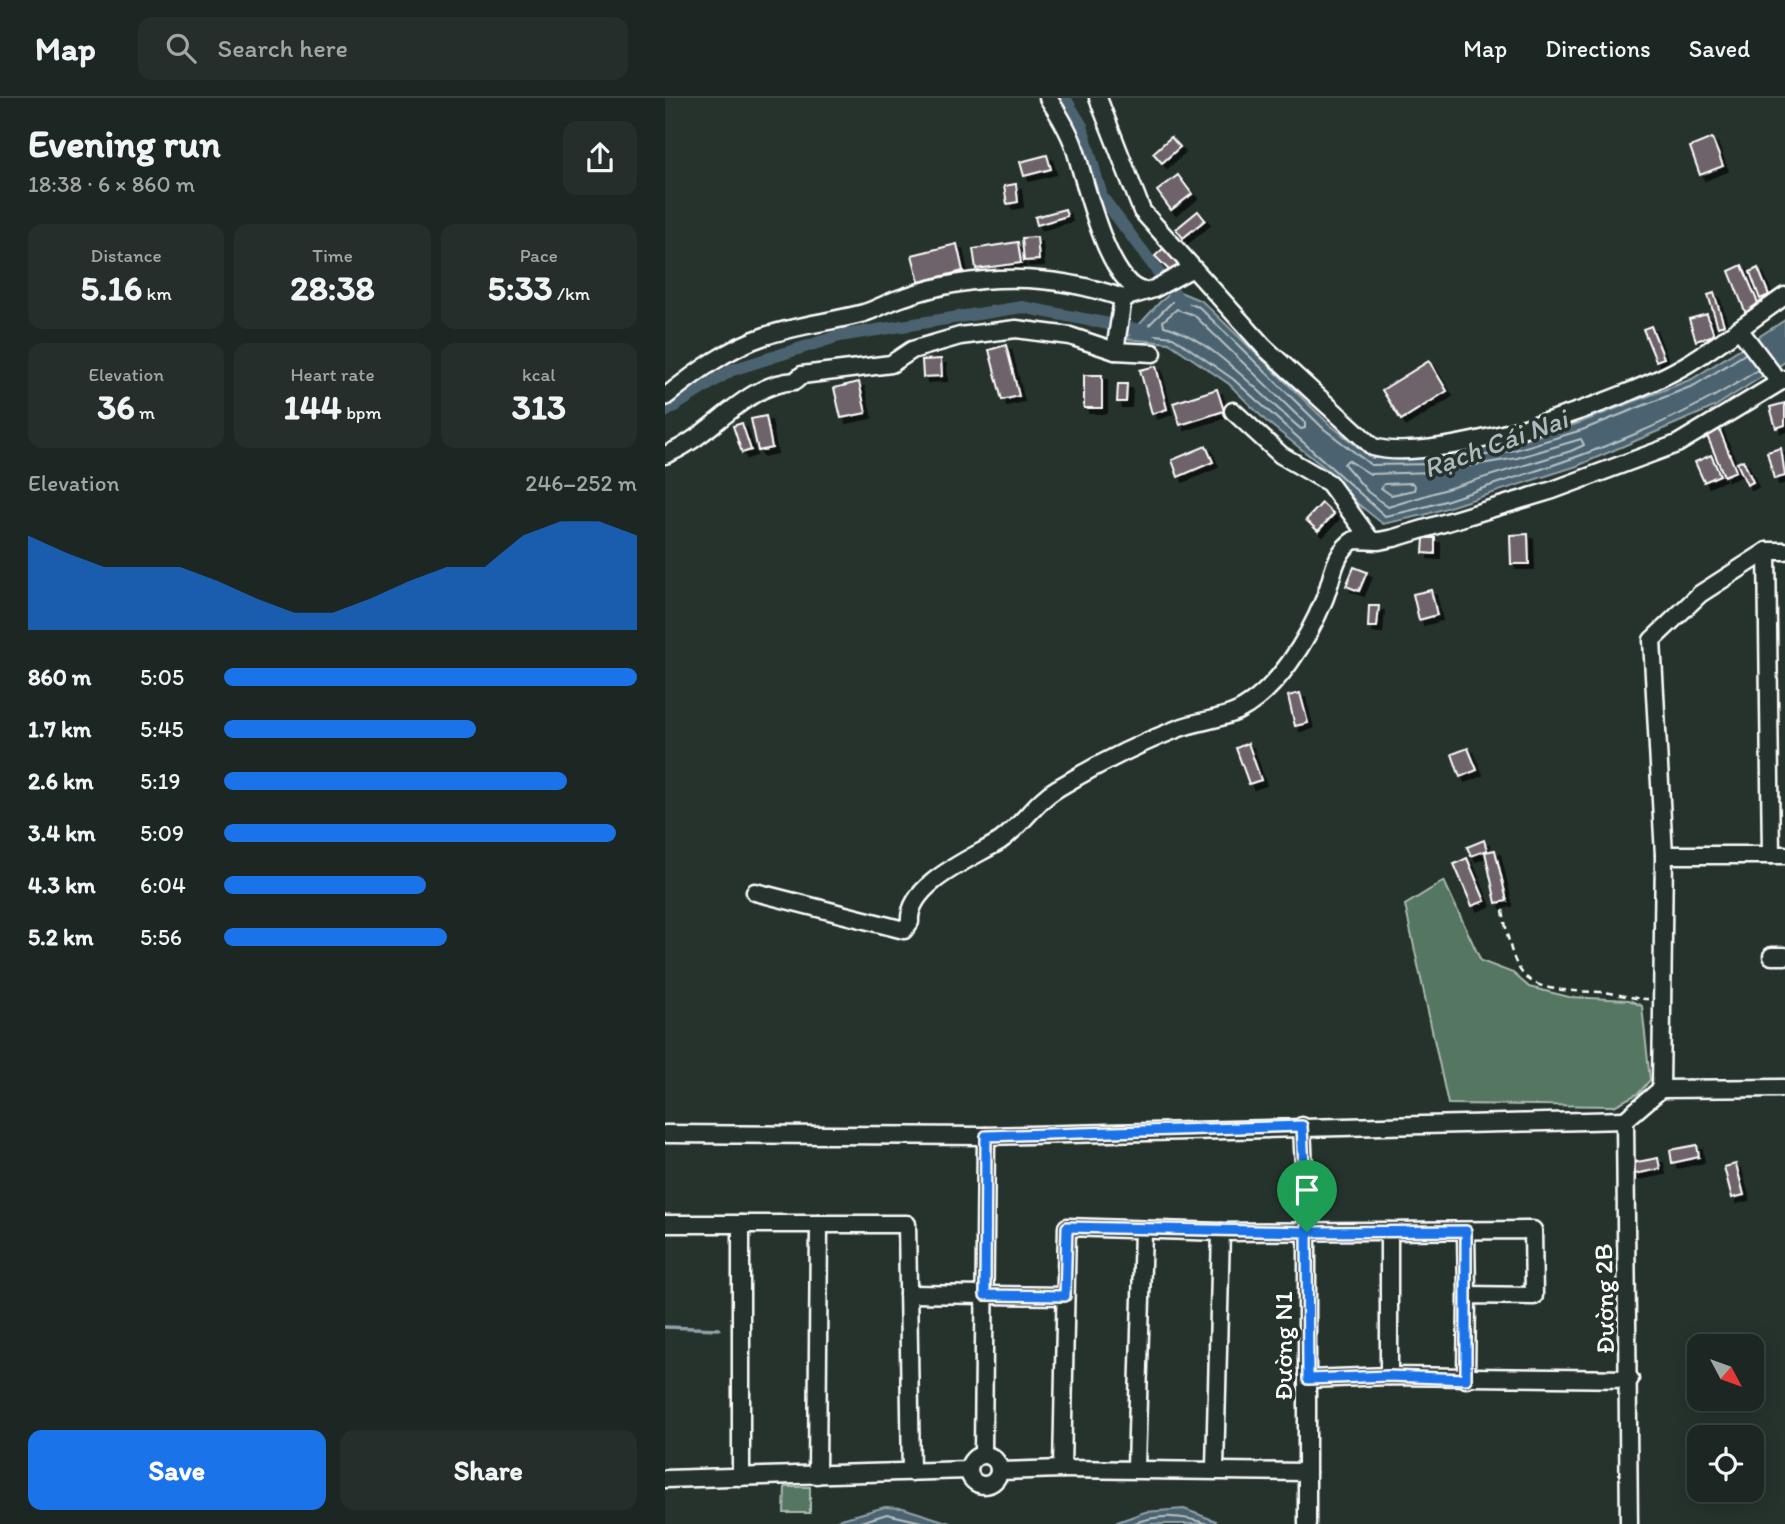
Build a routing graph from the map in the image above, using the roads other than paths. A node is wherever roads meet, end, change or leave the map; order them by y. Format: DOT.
graph roads {
  1 [pos="1048,98"];
  2 [pos="1098,98"];
  3 [pos="1191,269"];
  4 [pos="1151,290"];
  5 [pos="1785,296"];
  6 [pos="1123,302"];
  7 [pos="1742,333"];
  8 [pos="1115,348"];
  9 [pos="1153,353"];
  10 [pos="1779,378"];
  11 [pos="665,397"];
  12 [pos="1233,411"];
  13 [pos="665,455"];
  14 [pos="1360,528"];
  15 [pos="1767,551"];
  16 [pos="1785,551"];
  17 [pos="1777,663"];
  18 [pos="1777,756"];
  19 [pos="1664,855"];
  20 [pos="1778,855"];
  21 [pos="755,892"];
  22 [pos="1785,1088"];
  23 [pos="1661,1089"];
  24 [pos="1625,1120"];
  25 [pos="1302,1126"];
  26 [pos="665,1134"];
  27 [pos="986,1136"];
  28 [pos="665,1224"];
  29 [pos="741,1224"];
  30 [pos="819,1224"];
  31 [pos="1143,1231"];
  32 [pos="1389,1231"];
  33 [pos="1466,1231"];
  34 [pos="1221,1232"];
  35 [pos="1307,1232"];
  36 [pos="908,1294"];
  37 [pos="985,1295"];
  38 [pos="1467,1295"];
  39 [pos="1065,1296"];
  40 [pos="1389,1376"];
  41 [pos="1308,1379"];
  42 [pos="1466,1379"];
  43 [pos="1630,1379"];
  44 [pos="983,1455"];
  45 [pos="1136,1467"];
  46 [pos="1062,1468"];
  47 [pos="1215,1468"];
  48 [pos="969,1471"];
  49 [pos="999,1471"];
  50 [pos="911,1472"];
  51 [pos="1307,1472"];
  52 [pos="817,1475"];
  53 [pos="741,1477"];
  54 [pos="665,1479"];
  55 [pos="1307,1524"];
  56 [pos="1629,1524"];
  1 -- 4 [label="street"];
  2 -- 3 [label="street"];
  3 -- 4 [label="street"];
  3 -- 7 [label="street"];
  4 -- 6 [label="street"];
  5 -- 7 [label="street"];
  6 -- 8 [label="street"];
  6 -- 11 [label="street"];
  7 -- 10 [label="street"];
  8 -- 9 [label="street"];
  8 -- 13 [label="street"];
  10 -- 14 [label="street"];
  12 -- 14 [label="street"];
  14 -- 21 [label="street"];
  15 -- 16 [label="street"];
  15 -- 17 [label="street"];
  15 -- 19 [label="street"];
  17 -- 18 [label="street"];
  18 -- 20 [label="street"];
  19 -- 20 [label="street"];
  19 -- 23 [label="street"];
  22 -- 23 [label="street"];
  23 -- 24 [label="street"];
  24 -- 25 [label="street"];
  24 -- 43 [label="street, Đường 2B"];
  25 -- 27 [label="street"];
  25 -- 35 [label="street, Đường N1"];
  26 -- 27 [label="street"];
  27 -- 37 [label="street"];
  28 -- 29 [label="street"];
  29 -- 30 [label="street"];
  29 -- 53 [label="street"];
  30 -- 36 [label="street"];
  30 -- 52 [label="street"];
  31 -- 34 [label="street"];
  31 -- 39 [label="street"];
  31 -- 45 [label="street"];
  32 -- 33 [label="street"];
  32 -- 35 [label="street"];
  32 -- 40 [label="street"];
  33 -- 38 [label="street"];
  33 -- 38 [label="street"];
  34 -- 35 [label="street"];
  34 -- 47 [label="street"];
  35 -- 41 [label="street, Đường N1"];
  36 -- 37 [label="street"];
  36 -- 50 [label="street"];
  37 -- 39 [label="street"];
  37 -- 44 [label="street"];
  38 -- 42 [label="street"];
  39 -- 46 [label="street"];
  40 -- 41 [label="street"];
  40 -- 42 [label="street"];
  41 -- 51 [label="street, Đường N1"];
  42 -- 43 [label="street"];
  43 -- 56 [label="street, Đường 2B"];
  44 -- 48 [label="street"];
  44 -- 49 [label="street"];
  45 -- 46 [label="street"];
  45 -- 47 [label="street"];
  46 -- 49 [label="street"];
  47 -- 51 [label="street"];
  48 -- 49 [label="street"];
  48 -- 50 [label="street"];
  50 -- 52 [label="street"];
  51 -- 55 [label="street, Đường N1"];
  52 -- 53 [label="street"];
  53 -- 54 [label="street"];
}
